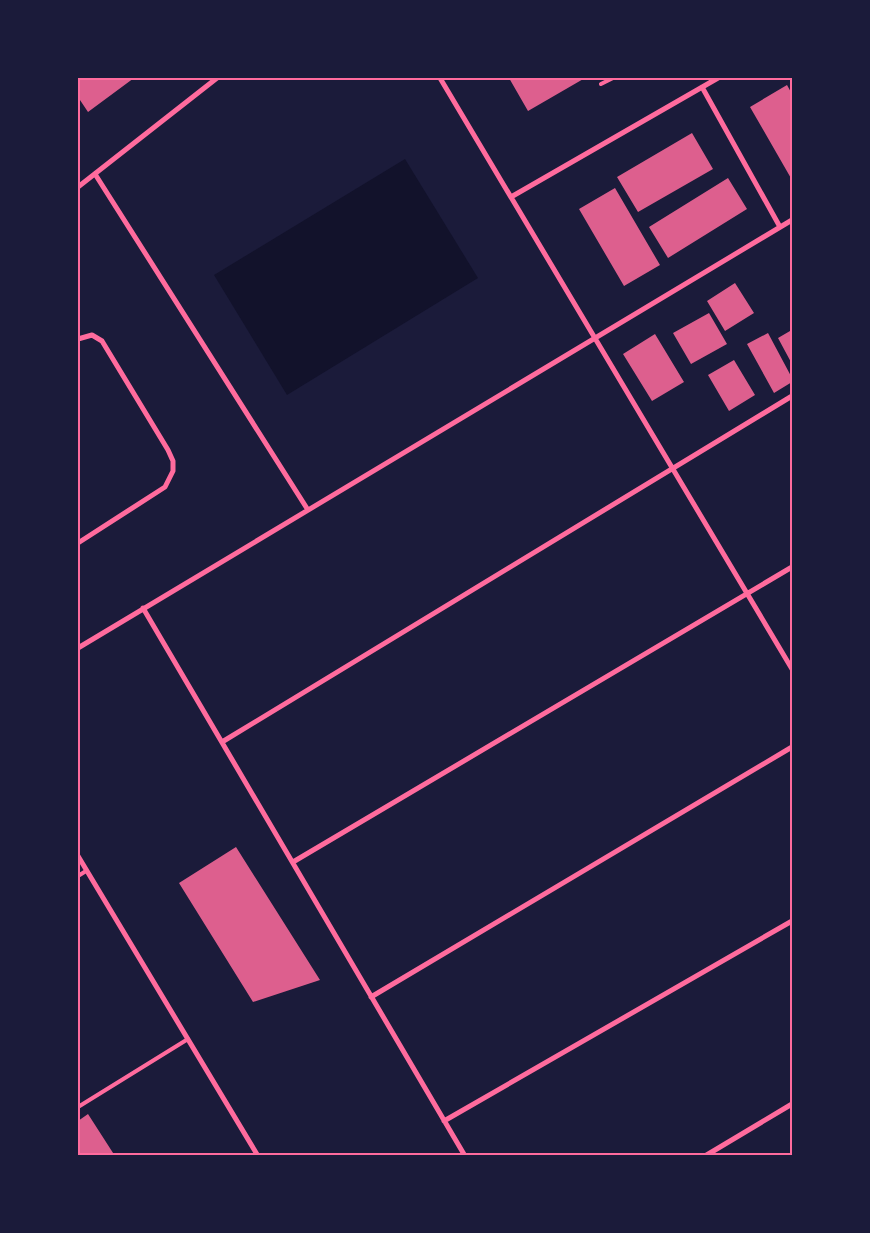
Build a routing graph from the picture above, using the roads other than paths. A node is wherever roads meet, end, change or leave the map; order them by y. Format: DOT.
graph roads {
  1 [pos="217,78"];
  2 [pos="440,78"];
  3 [pos="613,78"];
  4 [pos="718,78"];
  5 [pos="601,84"];
  6 [pos="702,87"];
  7 [pos="95,174"];
  8 [pos="78,187"];
  9 [pos="511,197"];
  10 [pos="792,220"];
  11 [pos="780,227"];
  12 [pos="595,338"];
  13 [pos="78,339"];
  14 [pos="792,396"];
  15 [pos="673,469"];
  16 [pos="308,510"];
  17 [pos="78,543"];
  18 [pos="792,567"];
  19 [pos="747,593"];
  20 [pos="143,608"];
  21 [pos="78,648"];
  22 [pos="792,669"];
  23 [pos="222,742"];
  24 [pos="792,747"];
  25 [pos="78,856"];
  26 [pos="292,862"];
  27 [pos="86,870"];
  28 [pos="78,876"];
  29 [pos="792,921"];
  30 [pos="371,996"];
  31 [pos="188,1039"];
  32 [pos="792,1104"];
  33 [pos="78,1107"];
  34 [pos="444,1121"];
  35 [pos="258,1156"];
  36 [pos="465,1156"];
  37 [pos="705,1156"];
  1 -- 7 [label="street"];
  2 -- 9 [label="street"];
  3 -- 5 [label="lane"];
  4 -- 6 [label="street"];
  6 -- 9 [label="street"];
  6 -- 11 [label="street"];
  7 -- 8 [label="street"];
  7 -- 16 [label="street"];
  9 -- 12 [label="street"];
  10 -- 11 [label="street"];
  11 -- 12 [label="street"];
  12 -- 15 [label="street"];
  12 -- 16 [label="street"];
  13 -- 17 [label="street"];
  14 -- 15 [label="street"];
  15 -- 19 [label="street"];
  15 -- 23 [label="street"];
  16 -- 20 [label="street"];
  18 -- 19 [label="street"];
  19 -- 22 [label="street"];
  19 -- 26 [label="street"];
  20 -- 21 [label="street"];
  20 -- 23 [label="street"];
  23 -- 26 [label="street"];
  24 -- 30 [label="street"];
  25 -- 27 [label="street"];
  26 -- 30 [label="street"];
  27 -- 28 [label="lane"];
  27 -- 31 [label="street"];
  29 -- 34 [label="street"];
  30 -- 34 [label="street"];
  31 -- 33 [label="lane"];
  31 -- 35 [label="street"];
  32 -- 37 [label="street"];
  34 -- 36 [label="street"];
}
